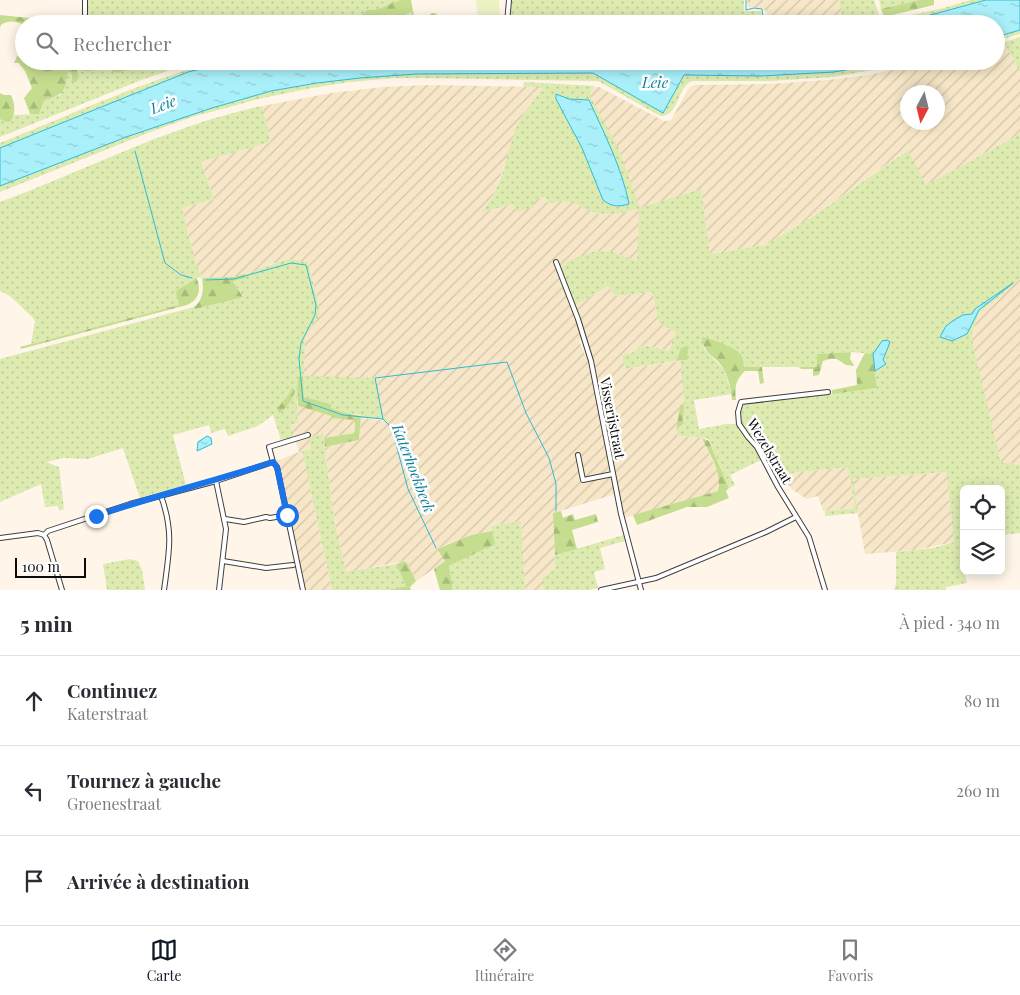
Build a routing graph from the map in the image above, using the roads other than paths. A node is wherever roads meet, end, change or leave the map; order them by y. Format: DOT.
graph roads {
  1 [pos="85,0"];
  2 [pos="509,0"];
  3 [pos="85,14"];
  4 [pos="508,15"];
  5 [pos="556,262"];
  6 [pos="828,392"];
  7 [pos="308,435"];
  8 [pos="578,454"];
  9 [pos="274,462"];
  10 [pos="613,474"];
  11 [pos="216,480"];
  12 [pos="161,496"];
  13 [pos="282,516"];
  14 [pos="796,517"];
  15 [pos="226,520"];
  16 [pos="44,535"];
  17 [pos="0,538"];
  18 [pos="223,561"];
  19 [pos="293,565"];
  20 [pos="639,583"];
  21 [pos="62,590"];
  22 [pos="164,590"];
  23 [pos="219,590"];
  24 [pos="303,590"];
  25 [pos="601,590"];
  26 [pos="640,590"];
  27 [pos="825,590"];
  1 -- 3 [label="street"];
  2 -- 4 [label="street"];
  5 -- 10 [label="street, Visserijstraat"];
  6 -- 14 [label="street, Wezelstraat"];
  7 -- 9 [label="street"];
  8 -- 10 [label="street"];
  9 -- 11 [label="street"];
  9 -- 24 [label="street"];
  10 -- 20 [label="street, Visserijstraat"];
  11 -- 12 [label="street"];
  11 -- 15 [label="street"];
  12 -- 16 [label="street"];
  12 -- 22 [label="street"];
  13 -- 15 [label="street"];
  14 -- 20 [label="street"];
  14 -- 27 [label="street, Wezelstraat"];
  15 -- 18 [label="street"];
  16 -- 17 [label="street"];
  16 -- 21 [label="street"];
  18 -- 19 [label="street"];
  18 -- 23 [label="street"];
  20 -- 25 [label="street"];
  20 -- 26 [label="street, Visserijstraat"];
}
